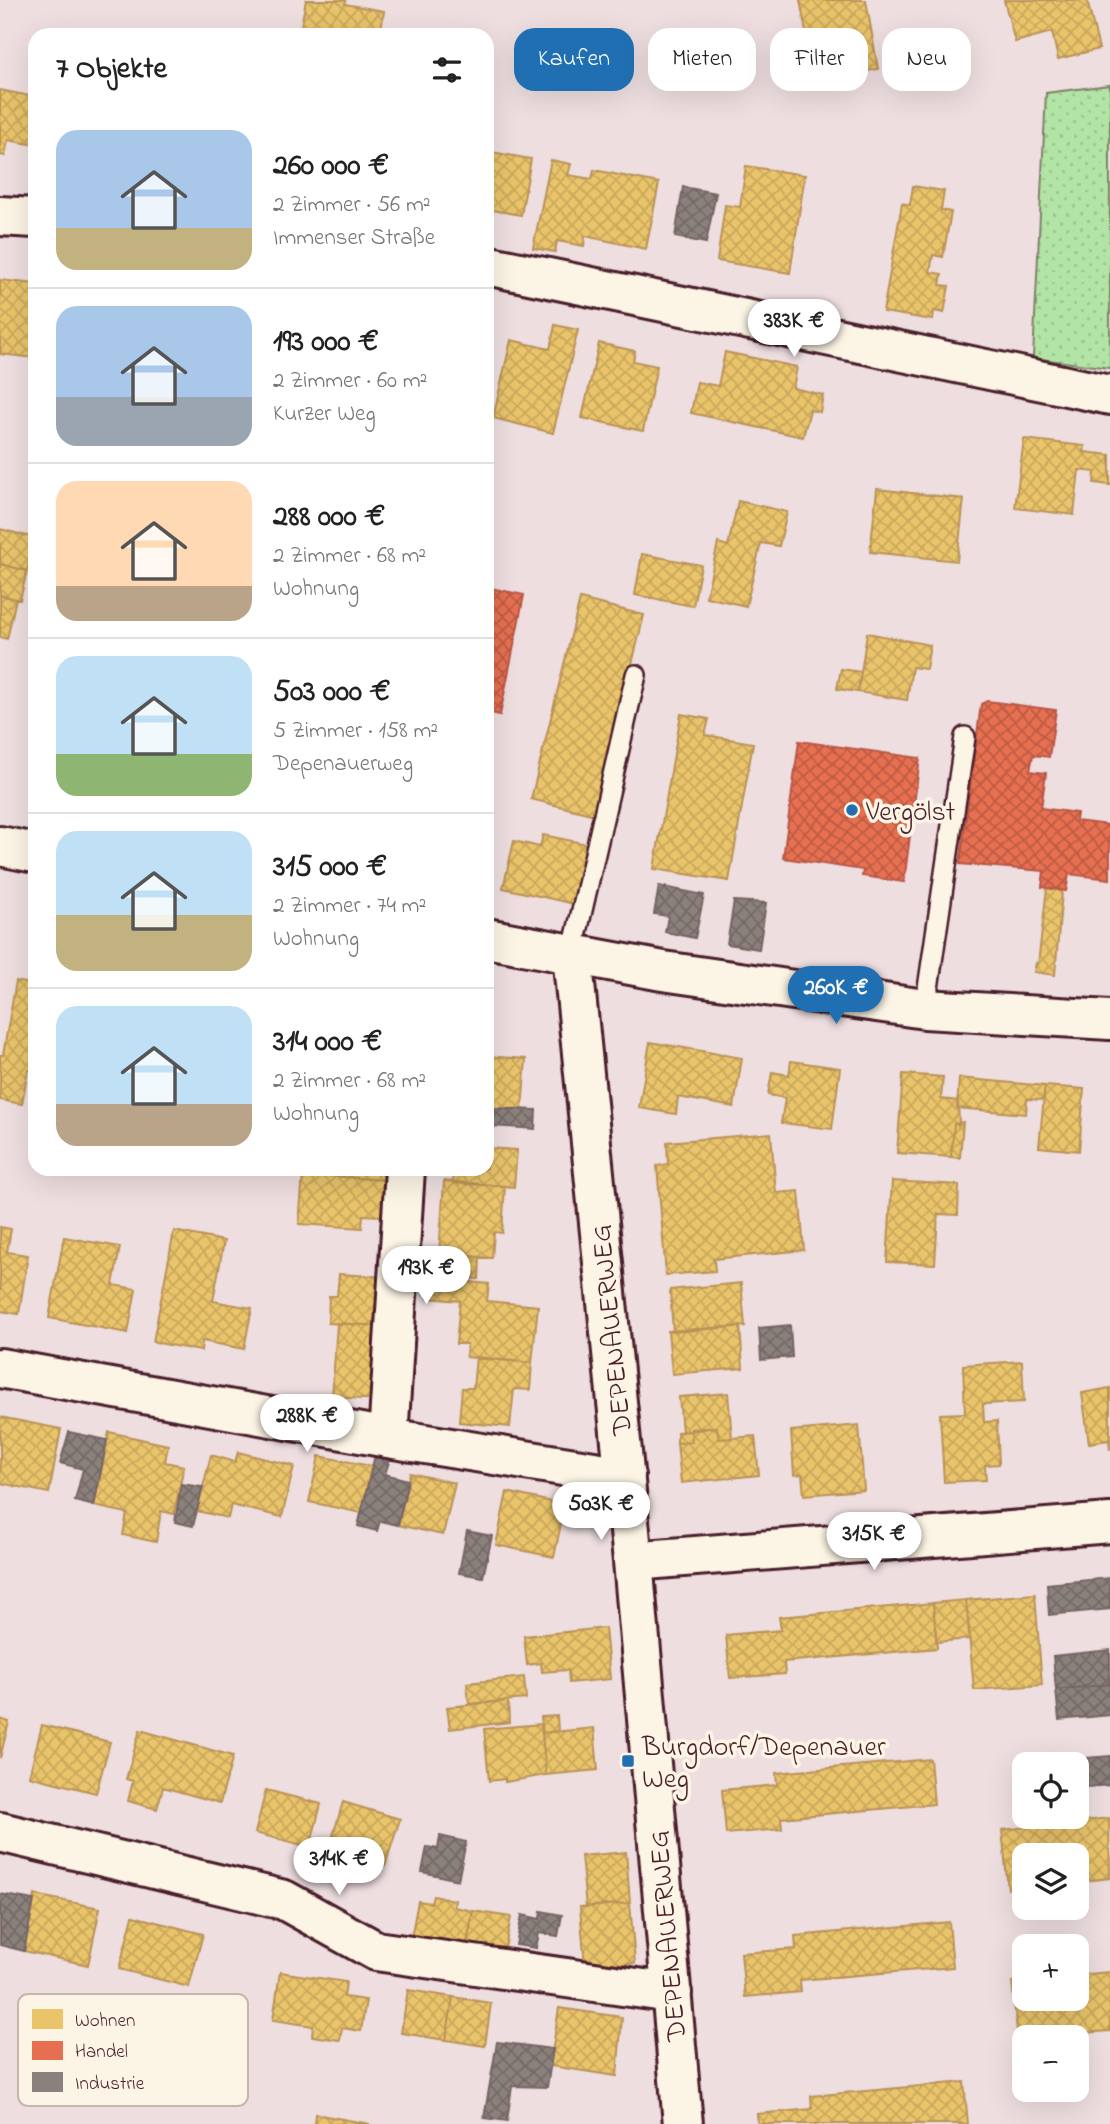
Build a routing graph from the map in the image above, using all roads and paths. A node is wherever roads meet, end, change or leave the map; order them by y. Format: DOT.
graph roads {
  1 [pos="0,216"];
  2 [pos="28,218"];
  3 [pos="494,267"];
  4 [pos="1110,395"];
  5 [pos="636,675"];
  6 [pos="965,737"];
  7 [pos="0,846"];
  8 [pos="28,851"];
  9 [pos="494,939"];
  10 [pos="572,954"];
  11 [pos="925,1009"];
  12 [pos="1110,1020"];
  13 [pos="405,1176"];
  14 [pos="0,1368"];
  15 [pos="388,1438"];
  16 [pos="625,1476"];
  17 [pos="1110,1523"];
  18 [pos="633,1561"];
  19 [pos="0,1832"];
  20 [pos="672,1993"];
  21 [pos="683,2124"];
  1 -- 2 [label="street"];
  3 -- 4 [label="street"];
  5 -- 10 [label="lane"];
  6 -- 11 [label="lane"];
  7 -- 8 [label="street"];
  9 -- 10 [label="street"];
  10 -- 11 [label="street"];
  10 -- 16 [label="street, DEPENAUERWEG"];
  11 -- 12 [label="street"];
  13 -- 15 [label="street"];
  14 -- 15 [label="street"];
  15 -- 16 [label="street"];
  16 -- 18 [label="street, DEPENAUERWEG"];
  17 -- 18 [label="street"];
  18 -- 20 [label="street, DEPENAUERWEG"];
  19 -- 20 [label="street"];
  20 -- 21 [label="street, DEPENAUERWEG"];
}
